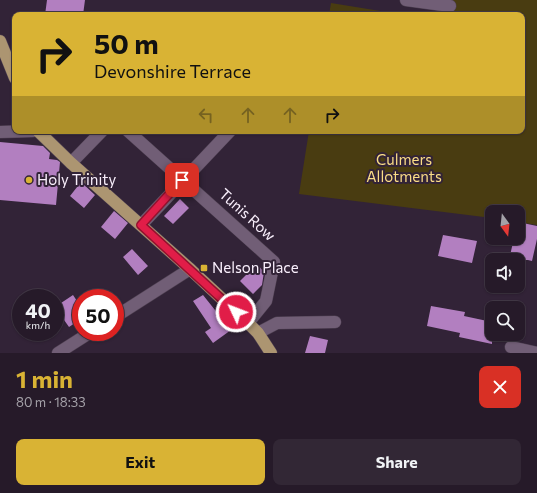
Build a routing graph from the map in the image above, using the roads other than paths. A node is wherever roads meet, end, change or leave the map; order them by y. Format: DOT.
graph roads {
  1 [pos="406,0"];
  2 [pos="450,6"];
  3 [pos="0,41"];
  4 [pos="12,71"];
  5 [pos="0,132"];
  6 [pos="12,132"];
  7 [pos="41,134"];
  8 [pos="99,134"];
  9 [pos="131,134"];
  10 [pos="227,134"];
  11 [pos="71,163"];
  12 [pos="182,180"];
  13 [pos="141,225"];
  14 [pos="190,269"];
  15 [pos="124,311"];
  16 [pos="335,322"];
  17 [pos="248,323"];
  18 [pos="258,333"];
  19 [pos="77,341"];
  20 [pos="511,347"];
  21 [pos="58,353"];
  22 [pos="272,353"];
  23 [pos="537,353"];
  1 -- 2 [label="street"];
  3 -- 4 [label="main road"];
  5 -- 6 [label="street"];
  7 -- 11 [label="main road"];
  8 -- 11 [label="street"];
  9 -- 12 [label="street, Tunis Row"];
  10 -- 12 [label="street"];
  11 -- 13 [label="main road"];
  12 -- 13 [label="street"];
  12 -- 17 [label="street, Tunis Row"];
  13 -- 14 [label="main road"];
  14 -- 15 [label="street"];
  14 -- 17 [label="main road"];
  16 -- 18 [label="street"];
  17 -- 18 [label="main road"];
  18 -- 22 [label="main road"];
  19 -- 21 [label="street"];
  20 -- 23 [label="street"];
}
